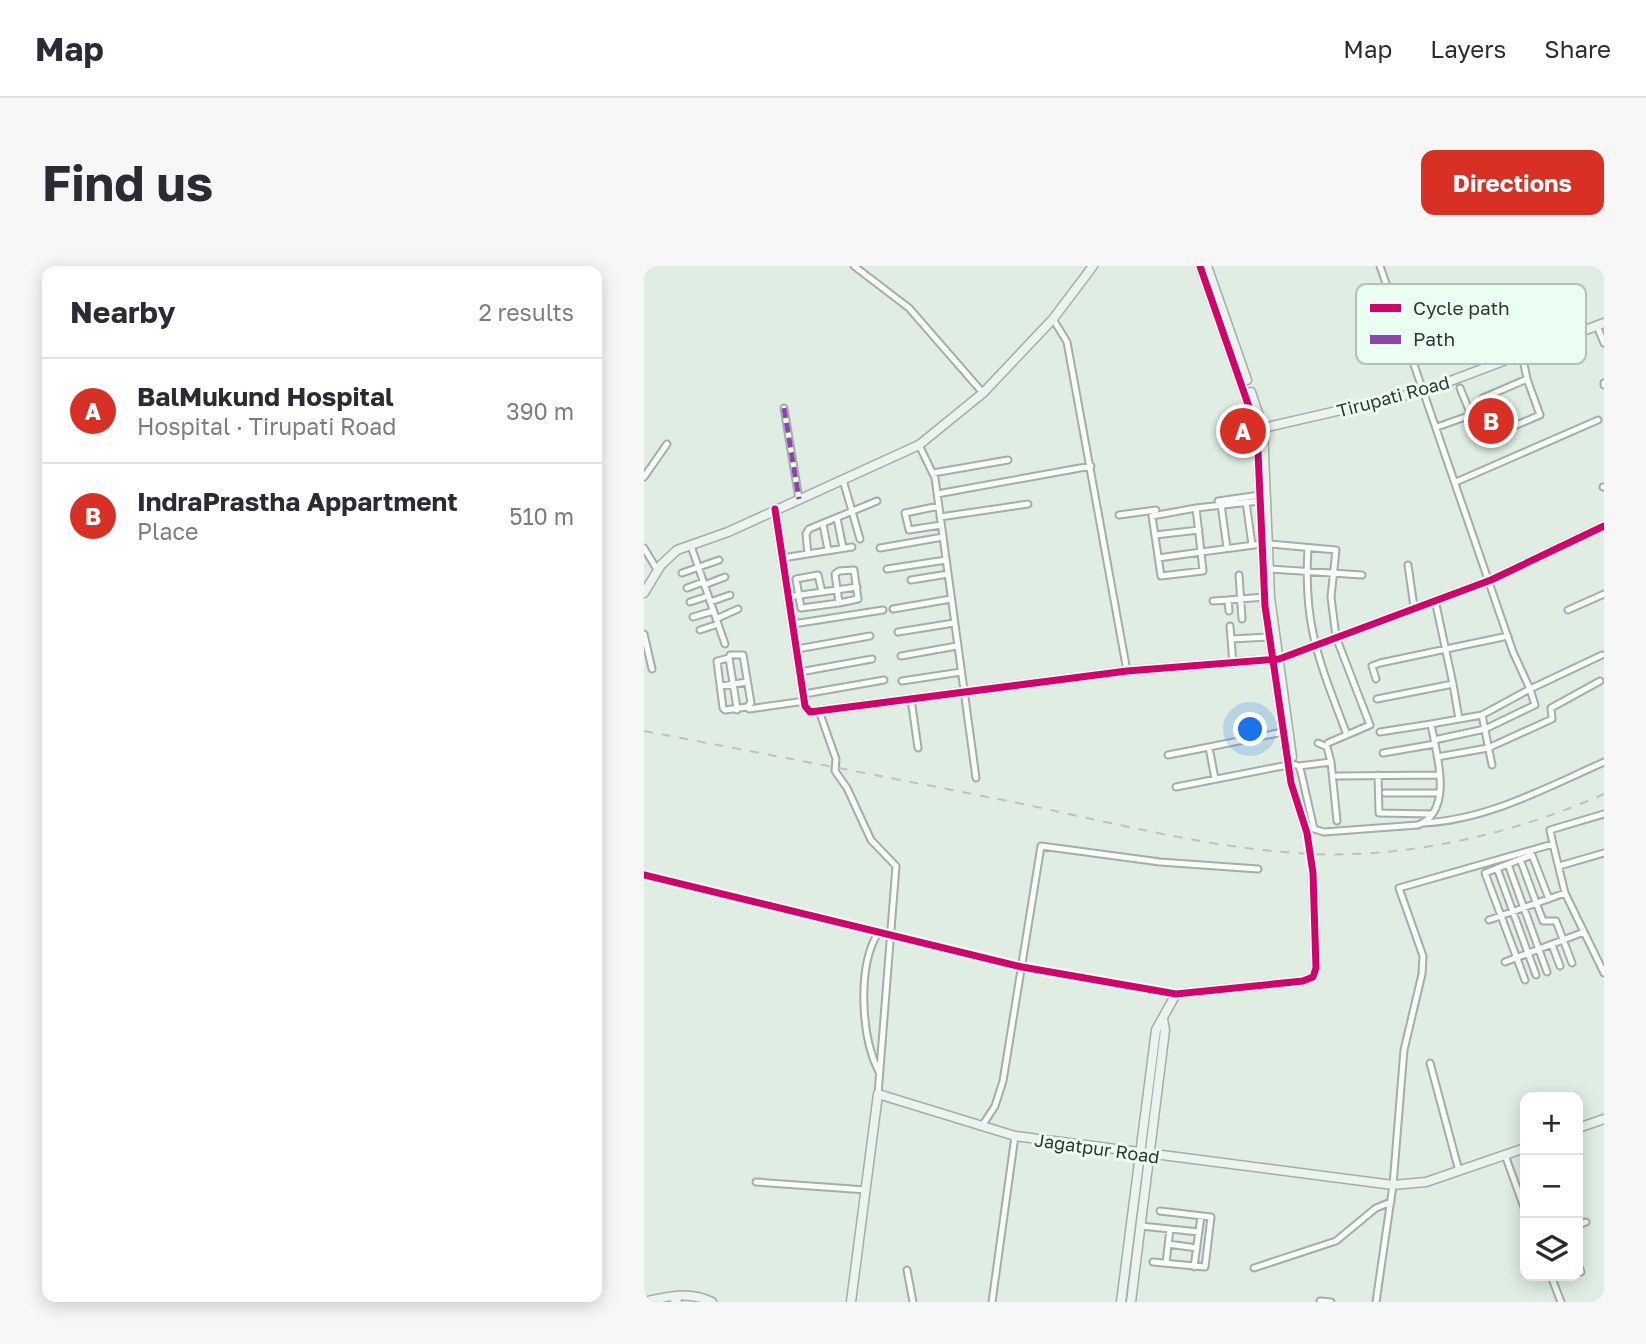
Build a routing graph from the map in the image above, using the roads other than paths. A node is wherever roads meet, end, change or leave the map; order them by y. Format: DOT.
graph roads {
  1 [pos="854,266"];
  2 [pos="1093,266"];
  3 [pos="1200,266"];
  4 [pos="1207,266"];
  5 [pos="1380,266"];
  6 [pos="1386,284"];
  7 [pos="1053,319"];
  8 [pos="1600,324"];
  9 [pos="1604,343"];
  10 [pos="1414,364"];
  11 [pos="1496,364"];
  12 [pos="1524,364"];
  13 [pos="1527,379"];
  14 [pos="1460,388"];
  15 [pos="1424,391"];
  16 [pos="983,393"];
  17 [pos="784,408"];
  18 [pos="1471,415"];
  19 [pos="1598,420"];
  20 [pos="1437,427"];
  21 [pos="1260,429"];
  22 [pos="667,444"];
  23 [pos="919,445"];
  24 [pos="1008,460"];
  25 [pos="1091,467"];
  26 [pos="933,473"];
  27 [pos="644,477"];
  28 [pos="843,480"];
  29 [pos="1456,482"];
  30 [pos="937,494"];
  31 [pos="1262,497"];
  32 [pos="799,499"];
  33 [pos="877,501"];
  34 [pos="1246,502"];
  35 [pos="1028,504"];
  36 [pos="1221,504"];
  37 [pos="939,506"];
  38 [pos="1196,508"];
  39 [pos="775,509"];
  40 [pos="853,511"];
  41 [pos="1119,515"];
  42 [pos="940,517"];
  43 [pos="837,518"];
  44 [pos="823,524"];
  45 [pos="941,525"];
  46 [pos="1604,526"];
  47 [pos="1199,530"];
  48 [pos="1155,535"];
  49 [pos="943,537"];
  50 [pos="860,539"];
  51 [pos="1265,544"];
  52 [pos="1252,545"];
  53 [pos="691,546"];
  54 [pos="852,547"];
  55 [pos="644,548"];
  56 [pos="843,548"];
  57 [pos="880,548"];
  58 [pos="1227,548"];
  59 [pos="1308,548"];
  60 [pos="828,551"];
  61 [pos="1201,552"];
  62 [pos="808,554"];
  63 [pos="782,558"];
  64 [pos="1158,558"];
  65 [pos="719,560"];
  66 [pos="946,560"];
  67 [pos="1408,565"];
  68 [pos="698,567"];
  69 [pos="887,569"];
  70 [pos="1269,569"];
  71 [pos="658,571"];
  72 [pos="1306,572"];
  73 [pos="682,573"];
  74 [pos="1334,573"];
  75 [pos="948,574"];
  76 [pos="1239,575"];
  77 [pos="1362,575"];
  78 [pos="725,577"];
  79 [pos="911,580"];
  80 [pos="1490,580"];
  81 [pos="704,583"];
  82 [pos="687,587"];
  83 [pos="857,587"];
  84 [pos="837,590"];
  85 [pos="822,592"];
  86 [pos="644,593"];
  87 [pos="1604,594"];
  88 [pos="730,595"];
  89 [pos="793,596"];
  90 [pos="1265,597"];
  91 [pos="709,599"];
  92 [pos="951,599"];
  93 [pos="1240,599"];
  94 [pos="1435,599"];
  95 [pos="1228,600"];
  96 [pos="1213,601"];
  97 [pos="690,602"];
  98 [pos="839,603"];
  99 [pos="1414,607"];
  100 [pos="738,609"];
  101 [pos="892,609"];
  102 [pos="883,610"];
  103 [pos="1568,610"];
  104 [pos="713,611"];
  105 [pos="694,617"];
  106 [pos="1241,619"];
  107 [pos="717,622"];
  108 [pos="954,623"];
  109 [pos="793,624"];
  110 [pos="701,630"];
  111 [pos="898,632"];
  112 [pos="644,634"];
  113 [pos="870,636"];
  114 [pos="1508,636"];
  115 [pos="1269,637"];
  116 [pos="1336,637"];
  117 [pos="1231,639"];
  118 [pos="725,645"];
  119 [pos="1313,645"];
  120 [pos="957,646"];
  121 [pos="1446,648"];
  122 [pos="797,649"];
  123 [pos="1602,655"];
  124 [pos="901,656"];
  125 [pos="729,658"];
  126 [pos="872,659"];
  127 [pos="1276,659"];
  128 [pos="1233,664"];
  129 [pos="652,669"];
  130 [pos="1127,671"];
  131 [pos="800,672"];
  132 [pos="961,672"];
  133 [pos="1376,679"];
  134 [pos="884,680"];
  135 [pos="902,681"];
  136 [pos="1600,681"];
  137 [pos="747,682"];
  138 [pos="733,684"];
  139 [pos="1454,684"];
  140 [pos="721,686"];
  141 [pos="1530,689"];
  142 [pos="963,692"];
  143 [pos="804,698"];
  144 [pos="911,699"];
  145 [pos="1377,699"];
  146 [pos="737,710"];
  147 [pos="819,711"];
  148 [pos="724,712"];
  149 [pos="1482,715"];
  150 [pos="1460,719"];
  151 [pos="1431,724"];
  152 [pos="1485,729"];
  153 [pos="1283,732"];
  154 [pos="1380,732"];
  155 [pos="1347,735"];
  156 [pos="1434,742"];
  157 [pos="1318,743"];
  158 [pos="1328,743"];
  159 [pos="1209,747"];
  160 [pos="918,748"];
  161 [pos="1488,748"];
  162 [pos="1383,753"];
  163 [pos="1168,755"];
  164 [pos="1437,757"];
  165 [pos="1331,762"];
  166 [pos="1604,762"];
  167 [pos="1294,765"];
  168 [pos="1492,765"];
  169 [pos="1378,775"];
  170 [pos="1439,775"];
  171 [pos="1337,776"];
  172 [pos="976,778"];
  173 [pos="1215,779"];
  174 [pos="1176,787"];
  175 [pos="1385,793"];
  176 [pos="1439,793"];
  177 [pos="1379,813"];
  178 [pos="1432,814"];
  179 [pos="1604,814"];
  180 [pos="1337,821"];
  181 [pos="1423,823"];
  182 [pos="1379,827"];
  183 [pos="1307,833"];
  184 [pos="1553,844"];
  185 [pos="1604,853"];
  186 [pos="1520,859"];
  187 [pos="1508,864"];
  188 [pos="1559,866"];
  189 [pos="1497,868"];
  190 [pos="1258,869"];
  191 [pos="1313,873"];
  192 [pos="644,875"];
  193 [pos="1565,893"];
  194 [pos="1549,899"];
  195 [pos="1536,903"];
  196 [pos="1524,907"];
  197 [pos="1513,911"];
  198 [pos="1501,916"];
  199 [pos="1489,920"];
  200 [pos="1584,932"];
  201 [pos="878,933"];
  202 [pos="891,936"];
  203 [pos="1563,940"];
  204 [pos="1552,945"];
  205 [pos="1538,950"];
  206 [pos="1528,954"];
  207 [pos="1516,958"];
  208 [pos="1505,962"];
  209 [pos="1572,962"];
  210 [pos="1560,966"];
  211 [pos="1022,967"];
  212 [pos="1547,972"];
  213 [pos="1604,973"];
  214 [pos="1536,975"];
  215 [pos="1525,980"];
  216 [pos="1175,994"];
  217 [pos="1430,1063"];
  218 [pos="879,1072"];
  219 [pos="1155,1073"];
  220 [pos="878,1094"];
  221 [pos="1604,1118"];
  222 [pos="982,1126"];
  223 [pos="1583,1126"];
  224 [pos="1015,1136"];
  225 [pos="1520,1150"];
  226 [pos="1140,1154"];
  227 [pos="1151,1155"];
  228 [pos="1505,1156"];
  229 [pos="1459,1171"];
  230 [pos="756,1182"];
  231 [pos="1393,1185"];
  232 [pos="866,1190"];
  233 [pos="1520,1196"];
  234 [pos="1391,1202"];
  235 [pos="1160,1211"];
  236 [pos="1201,1216"];
  237 [pos="1586,1223"];
  238 [pos="1583,1224"];
  239 [pos="1141,1226"];
  240 [pos="1170,1229"];
  241 [pos="1199,1232"];
  242 [pos="1168,1244"];
  243 [pos="1197,1248"];
  244 [pos="1153,1262"];
  245 [pos="1166,1264"];
  246 [pos="1194,1267"];
  247 [pos="1254,1268"];
  248 [pos="908,1270"];
  249 [pos="1553,1281"];
  250 [pos="645,1301"];
  251 [pos="1320,1301"];
  252 [pos="712,1302"];
  253 [pos="850,1302"];
  254 [pos="913,1302"];
  255 [pos="992,1302"];
  256 [pos="1121,1302"];
  257 [pos="1131,1302"];
  258 [pos="1331,1302"];
  259 [pos="1376,1302"];
  260 [pos="1561,1302"];
  1 -- 16 [label="street"];
  2 -- 7 [label="street"];
  3 -- 21 [label="street"];
  4 -- 21 [label="street"];
  5 -- 6 [label="street"];
  7 -- 16 [label="street"];
  7 -- 25 [label="street"];
  8 -- 9 [label="street"];
  10 -- 15 [label="street"];
  11 -- 15 [label="street, Tirupati Road"];
  12 -- 13 [label="street"];
  13 -- 18 [label="street"];
  13 -- 18 [label="street"];
  14 -- 18 [label="street"];
  15 -- 20 [label="street"];
  15 -- 21 [label="street, Tirupati Road"];
  16 -- 23 [label="street"];
  17 -- 32 [label="street"];
  18 -- 20 [label="street"];
  19 -- 29 [label="street"];
  20 -- 29 [label="street"];
  21 -- 31 [label="street"];
  22 -- 27 [label="street"];
  23 -- 26 [label="street"];
  23 -- 28 [label="street"];
  24 -- 26 [label="street"];
  25 -- 30 [label="street"];
  25 -- 130 [label="street"];
  26 -- 30 [label="street"];
  28 -- 32 [label="street"];
  28 -- 40 [label="street"];
  29 -- 80 [label="street"];
  30 -- 37 [label="street"];
  31 -- 34 [label="street"];
  31 -- 41 [label="street"];
  31 -- 51 [label="street"];
  32 -- 39 [label="street"];
  33 -- 40 [label="street"];
  34 -- 36 [label="street"];
  34 -- 52 [label="street"];
  35 -- 42 [label="street"];
  36 -- 38 [label="street"];
  36 -- 58 [label="street"];
  37 -- 42 [label="street"];
  37 -- 45 [label="street"];
  38 -- 47 [label="street"];
  38 -- 48 [label="street"];
  39 -- 53 [label="street"];
  39 -- 63 [label="street"];
  40 -- 43 [label="street"];
  40 -- 50 [label="street"];
  42 -- 45 [label="street"];
  43 -- 44 [label="street"];
  43 -- 56 [label="street"];
  44 -- 60 [label="street"];
  44 -- 62 [label="street"];
  45 -- 49 [label="street"];
  46 -- 80 [label="street"];
  47 -- 48 [label="street"];
  47 -- 61 [label="street"];
  48 -- 64 [label="street"];
  49 -- 57 [label="street"];
  49 -- 66 [label="street"];
  51 -- 52 [label="street"];
  51 -- 59 [label="street"];
  51 -- 70 [label="street"];
  51 -- 90 [label="street"];
  52 -- 58 [label="street"];
  53 -- 68 [label="street"];
  53 -- 71 [label="street"];
  54 -- 56 [label="street"];
  55 -- 71 [label="street"];
  56 -- 60 [label="street"];
  58 -- 61 [label="street"];
  59 -- 72 [label="street"];
  59 -- 74 [label="street"];
  60 -- 62 [label="street"];
  61 -- 64 [label="street"];
  61 -- 64 [label="street"];
  62 -- 63 [label="street"];
  63 -- 89 [label="street"];
  65 -- 68 [label="street"];
  66 -- 69 [label="street"];
  66 -- 75 [label="street"];
  67 -- 99 [label="street"];
  68 -- 73 [label="street"];
  68 -- 81 [label="street"];
  70 -- 72 [label="street"];
  70 -- 127 [label="street"];
  71 -- 86 [label="street"];
  72 -- 74 [label="street"];
  72 -- 119 [label="street"];
  74 -- 77 [label="street"];
  74 -- 116 [label="street"];
  75 -- 79 [label="street"];
  75 -- 92 [label="street"];
  76 -- 93 [label="street"];
  78 -- 81 [label="street"];
  80 -- 94 [label="street"];
  80 -- 114 [label="street"];
  81 -- 82 [label="street"];
  81 -- 91 [label="street"];
  83 -- 84 [label="street"];
  83 -- 84 [label="street"];
  83 -- 98 [label="street"];
  84 -- 85 [label="street"];
  84 -- 98 [label="street"];
  85 -- 89 [label="street"];
  85 -- 89 [label="street"];
  87 -- 103 [label="street"];
  88 -- 91 [label="street"];
  89 -- 98 [label="street"];
  89 -- 109 [label="street"];
  90 -- 93 [label="street"];
  90 -- 115 [label="street"];
  91 -- 97 [label="street"];
  91 -- 104 [label="street"];
  92 -- 101 [label="street"];
  92 -- 108 [label="street"];
  93 -- 95 [label="street"];
  93 -- 106 [label="street"];
  94 -- 99 [label="street"];
  94 -- 121 [label="street"];
  95 -- 96 [label="street"];
  95 -- 117 [label="street"];
  99 -- 116 [label="street"];
  100 -- 107 [label="street"];
  102 -- 109 [label="street"];
  104 -- 105 [label="street"];
  104 -- 107 [label="street"];
  107 -- 110 [label="street"];
  107 -- 118 [label="street"];
  108 -- 111 [label="street"];
  108 -- 120 [label="street"];
  109 -- 122 [label="street"];
  112 -- 129 [label="street"];
  113 -- 122 [label="street"];
  114 -- 121 [label="street"];
  114 -- 141 [label="street"];
  115 -- 117 [label="street"];
  115 -- 127 [label="street"];
  116 -- 119 [label="street"];
  116 -- 155 [label="street"];
  117 -- 128 [label="street"];
  119 -- 127 [label="street"];
  119 -- 155 [label="street"];
  120 -- 124 [label="street"];
  120 -- 132 [label="street"];
  121 -- 133 [label="street"];
  121 -- 139 [label="street"];
  122 -- 131 [label="street"];
  123 -- 141 [label="street"];
  125 -- 137 [label="street"];
  125 -- 138 [label="street"];
  125 -- 140 [label="street"];
  126 -- 131 [label="street"];
  127 -- 128 [label="street"];
  127 -- 153 [label="street"];
  127 -- 167 [label="street"];
  128 -- 130 [label="street"];
  130 -- 142 [label="street"];
  131 -- 143 [label="street"];
  132 -- 135 [label="street"];
  132 -- 142 [label="street"];
  134 -- 143 [label="street"];
  136 -- 161 [label="street"];
  137 -- 138 [label="street"];
  137 -- 146 [label="street"];
  138 -- 140 [label="street"];
  138 -- 146 [label="street"];
  139 -- 145 [label="street"];
  139 -- 150 [label="street"];
  140 -- 146 [label="street"];
  141 -- 149 [label="street"];
  141 -- 152 [label="street"];
  142 -- 144 [label="street"];
  142 -- 172 [label="street"];
  143 -- 146 [label="street"];
  143 -- 147 [label="street"];
  144 -- 147 [label="street"];
  144 -- 160 [label="street"];
  146 -- 148 [label="street"];
  147 -- 202 [label="street"];
  149 -- 150 [label="street"];
  149 -- 152 [label="street"];
  150 -- 151 [label="street"];
  151 -- 154 [label="street"];
  151 -- 156 [label="street"];
  152 -- 156 [label="street"];
  152 -- 161 [label="street"];
  153 -- 159 [label="street"];
  153 -- 167 [label="street"];
  155 -- 158 [label="street"];
  156 -- 162 [label="street"];
  156 -- 164 [label="street"];
  157 -- 165 [label="street"];
  159 -- 163 [label="street"];
  159 -- 173 [label="street"];
  161 -- 164 [label="street"];
  161 -- 168 [label="street"];
  164 -- 170 [label="street"];
  165 -- 167 [label="street"];
  165 -- 180 [label="street"];
  166 -- 181 [label="street"];
  167 -- 173 [label="street"];
  167 -- 182 [label="street"];
  167 -- 183 [label="street"];
  169 -- 170 [label="street"];
  169 -- 171 [label="street"];
  169 -- 177 [label="street"];
  170 -- 176 [label="street"];
  173 -- 174 [label="street"];
  175 -- 176 [label="street"];
  176 -- 178 [label="street"];
  177 -- 178 [label="street"];
  177 -- 182 [label="street"];
  178 -- 181 [label="street"];
  179 -- 184 [label="street"];
  181 -- 182 [label="street"];
  184 -- 188 [label="street"];
  184 -- 231 [label="street"];
  185 -- 188 [label="street"];
  186 -- 187 [label="street"];
  186 -- 194 [label="street"];
  186 -- 195 [label="street"];
  187 -- 189 [label="street"];
  187 -- 196 [label="street"];
  188 -- 193 [label="street"];
  189 -- 197 [label="street"];
  189 -- 198 [label="street"];
  190 -- 211 [label="street"];
  191 -- 216 [label="street"];
  192 -- 201 [label="street"];
  193 -- 194 [label="street"];
  193 -- 200 [label="street"];
  194 -- 195 [label="street"];
  195 -- 196 [label="street"];
  195 -- 203 [label="street"];
  196 -- 197 [label="street"];
  196 -- 205 [label="street"];
  197 -- 198 [label="street"];
  197 -- 206 [label="street"];
  198 -- 199 [label="street"];
  198 -- 207 [label="street"];
  200 -- 203 [label="street"];
  200 -- 213 [label="street"];
  201 -- 202 [label="street"];
  201 -- 218 [label="street"];
  202 -- 211 [label="street"];
  202 -- 218 [label="street"];
  203 -- 204 [label="street"];
  203 -- 209 [label="street"];
  204 -- 205 [label="street"];
  204 -- 210 [label="street"];
  205 -- 206 [label="street"];
  205 -- 212 [label="street"];
  206 -- 207 [label="street"];
  206 -- 214 [label="street"];
  207 -- 208 [label="street"];
  207 -- 215 [label="street"];
  211 -- 216 [label="street"];
  211 -- 222 [label="street"];
  216 -- 219 [label="street"];
  217 -- 229 [label="street"];
  218 -- 220 [label="street"];
  219 -- 226 [label="street"];
  219 -- 227 [label="street"];
  220 -- 222 [label="street, Jagatpur Road"];
  220 -- 232 [label="street"];
  221 -- 223 [label="street"];
  222 -- 224 [label="street, Jagatpur Road"];
  224 -- 226 [label="street, Jagatpur Road"];
  224 -- 255 [label="street"];
  225 -- 228 [label="street, Jagatpur Road"];
  226 -- 227 [label="street, Jagatpur Road"];
  226 -- 256 [label="street"];
  227 -- 231 [label="street, Jagatpur Road"];
  227 -- 239 [label="street"];
  228 -- 229 [label="street, Jagatpur Road"];
  228 -- 233 [label="street"];
  229 -- 231 [label="street, Jagatpur Road"];
  230 -- 232 [label="street"];
  231 -- 234 [label="street"];
  232 -- 253 [label="street"];
  234 -- 247 [label="street"];
  234 -- 259 [label="street"];
  235 -- 236 [label="street"];
  236 -- 241 [label="street"];
  236 -- 246 [label="street"];
  237 -- 238 [label="street"];
  239 -- 240 [label="street"];
  239 -- 257 [label="street"];
  240 -- 241 [label="street"];
  240 -- 242 [label="street"];
  241 -- 243 [label="street"];
  242 -- 243 [label="street"];
  242 -- 245 [label="street"];
  243 -- 246 [label="street"];
  244 -- 245 [label="street"];
  245 -- 246 [label="street"];
  248 -- 254 [label="street"];
  249 -- 260 [label="street"];
  250 -- 252 [label="street"];
  251 -- 258 [label="street"];
}
